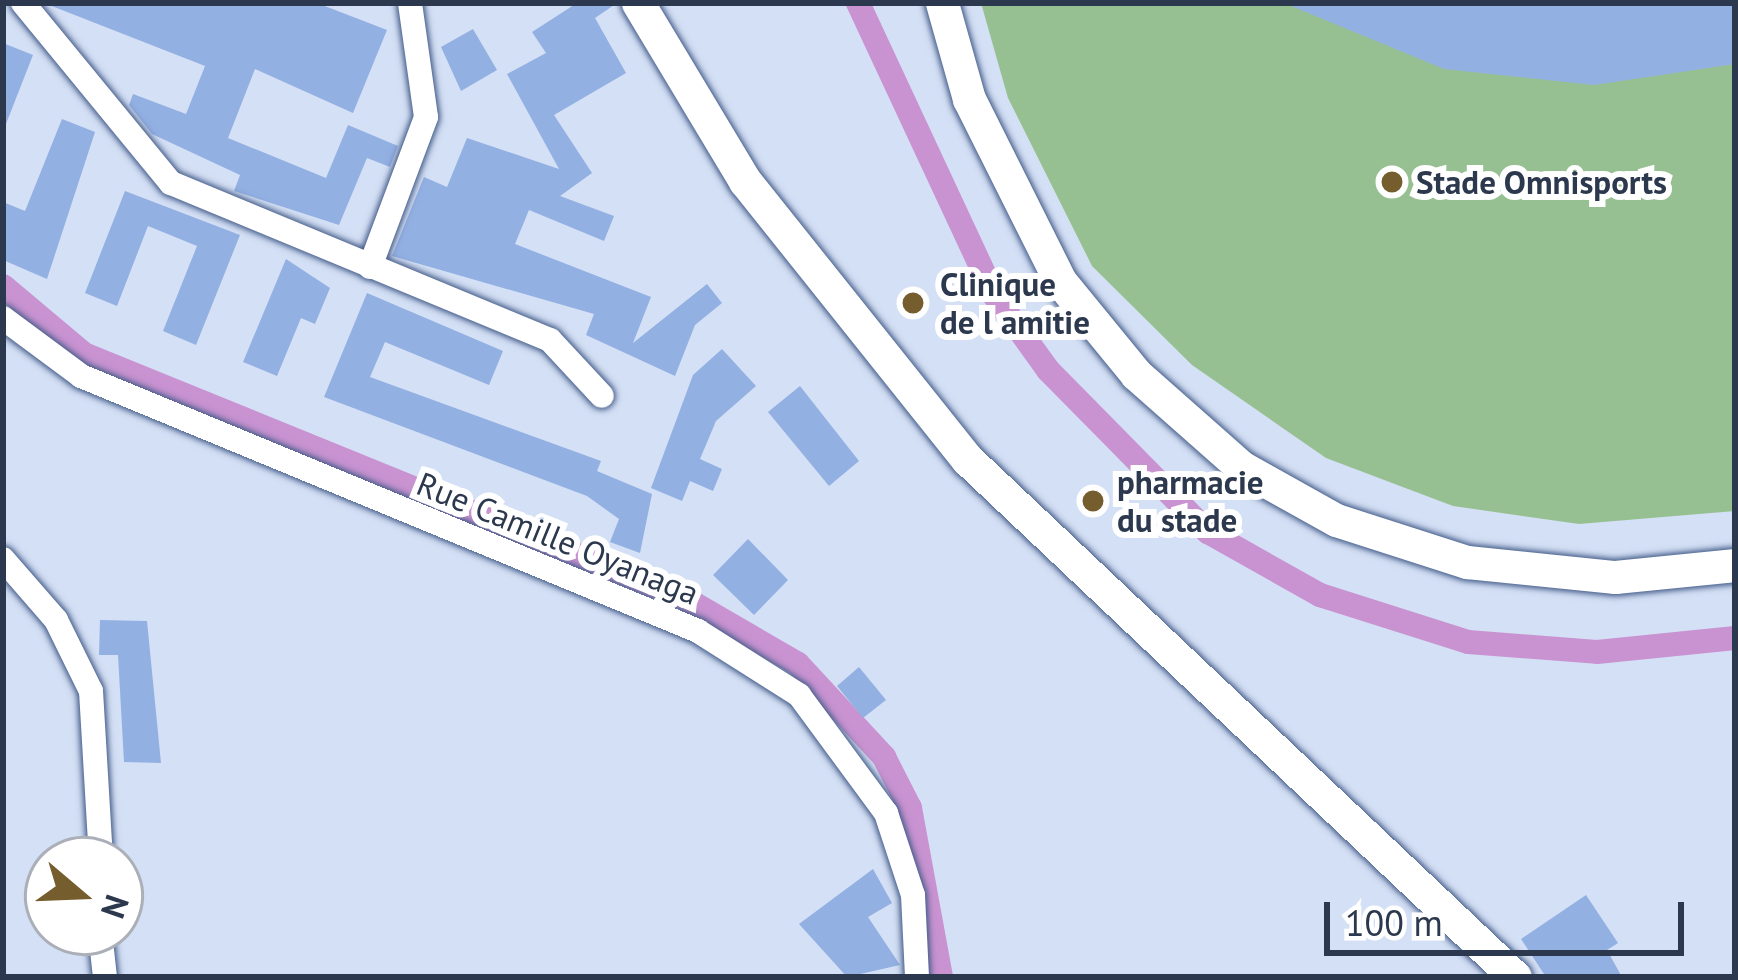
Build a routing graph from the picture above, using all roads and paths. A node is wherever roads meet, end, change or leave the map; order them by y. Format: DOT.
graph roads {
  1 [pos="23,3"];
  2 [pos="638,3"];
  3 [pos="942,3"];
  4 [pos="405,6"];
  5 [pos="370,267"];
  6 [pos="3,318"];
  7 [pos="602,396"];
  8 [pos="3,559"];
  9 [pos="1735,565"];
  10 [pos="100,836"];
  11 [pos="917,977"];
  12 [pos="1515,977"];
  1 -- 5 [label="street"];
  2 -- 12 [label="main road"];
  3 -- 9 [label="main road"];
  4 -- 5 [label="street"];
  5 -- 7 [label="street"];
  6 -- 11 [label="street, Rue Camille Oyanaga"];
  8 -- 10 [label="street"];
}
